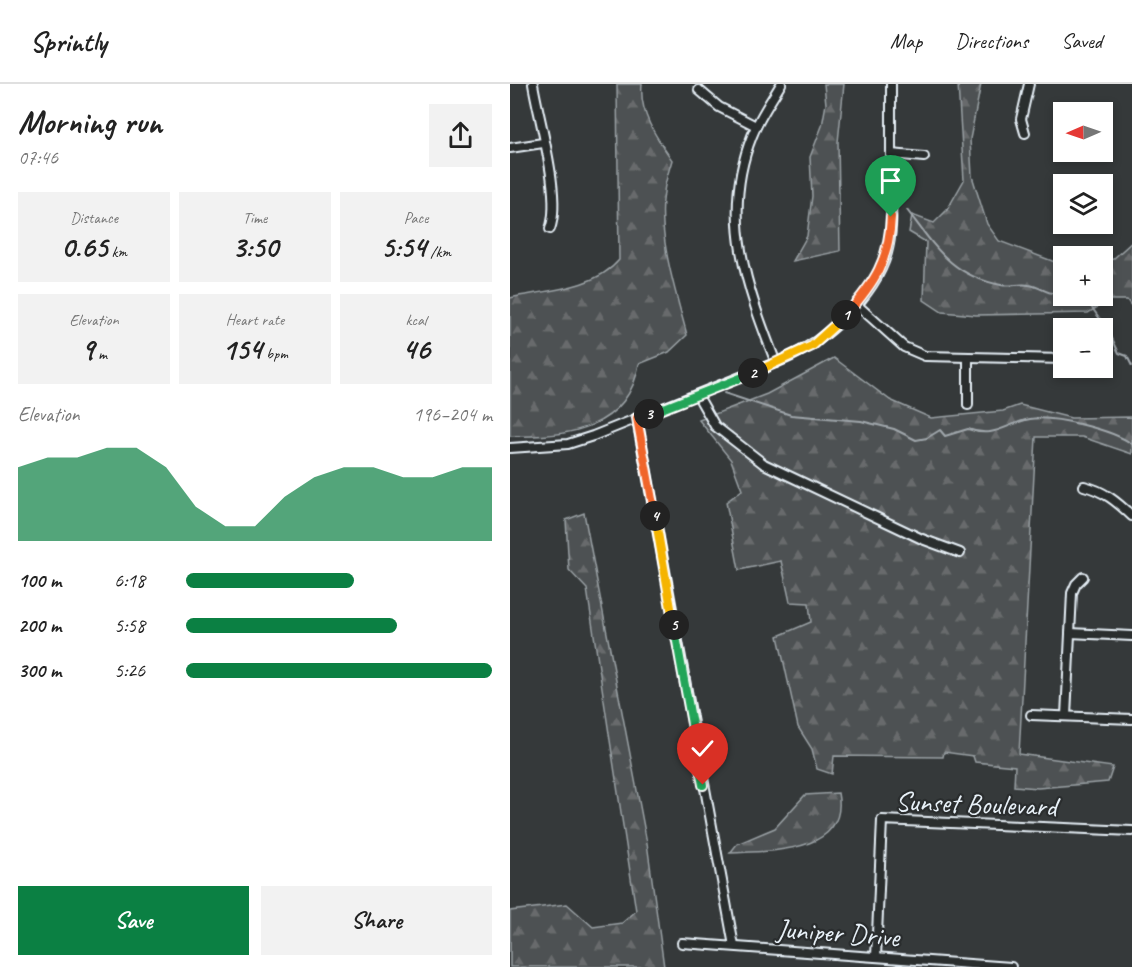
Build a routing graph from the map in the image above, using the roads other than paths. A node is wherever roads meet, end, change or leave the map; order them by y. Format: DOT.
graph roads {
  1 [pos="533,84"];
  2 [pos="781,84"];
  3 [pos="891,84"];
  4 [pos="1029,84"];
  5 [pos="699,90"];
  6 [pos="756,126"];
  7 [pos="1024,133"];
  8 [pos="543,142"];
  9 [pos="510,148"];
  10 [pos="891,154"];
  11 [pos="924,157"];
  12 [pos="550,229"];
  13 [pos="855,304"];
  14 [pos="969,358"];
  15 [pos="1053,359"];
  16 [pos="776,363"];
  17 [pos="698,396"];
  18 [pos="968,405"];
  19 [pos="637,418"];
  20 [pos="510,448"];
  21 [pos="1084,486"];
  22 [pos="1132,516"];
  23 [pos="960,553"];
  24 [pos="1083,577"];
  25 [pos="1070,633"];
  26 [pos="1132,636"];
  27 [pos="1031,715"];
  28 [pos="1066,716"];
  29 [pos="1132,719"];
  30 [pos="1132,831"];
  31 [pos="682,943"];
  32 [pos="734,946"];
  33 [pos="876,957"];
  34 [pos="1011,967"];
  1 -- 8 [label="street"];
  2 -- 6 [label="street"];
  3 -- 10 [label="street"];
  4 -- 7 [label="street"];
  5 -- 6 [label="street"];
  6 -- 16 [label="street"];
  8 -- 9 [label="street"];
  8 -- 12 [label="street"];
  10 -- 11 [label="street"];
  10 -- 13 [label="street"];
  13 -- 14 [label="street"];
  13 -- 16 [label="street"];
  14 -- 15 [label="street"];
  14 -- 18 [label="street"];
  16 -- 17 [label="street"];
  17 -- 19 [label="street"];
  17 -- 23 [label="street"];
  19 -- 20 [label="street"];
  19 -- 32 [label="street, Juniper Drive"];
  21 -- 22 [label="street"];
  24 -- 25 [label="street"];
  25 -- 26 [label="street"];
  25 -- 28 [label="street"];
  27 -- 28 [label="street"];
  28 -- 29 [label="street"];
  30 -- 33 [label="street, Sunset Boulevard"];
  31 -- 32 [label="street, Juniper Drive"];
  32 -- 33 [label="street, Juniper Drive"];
  33 -- 34 [label="street, Juniper Drive"];
}
